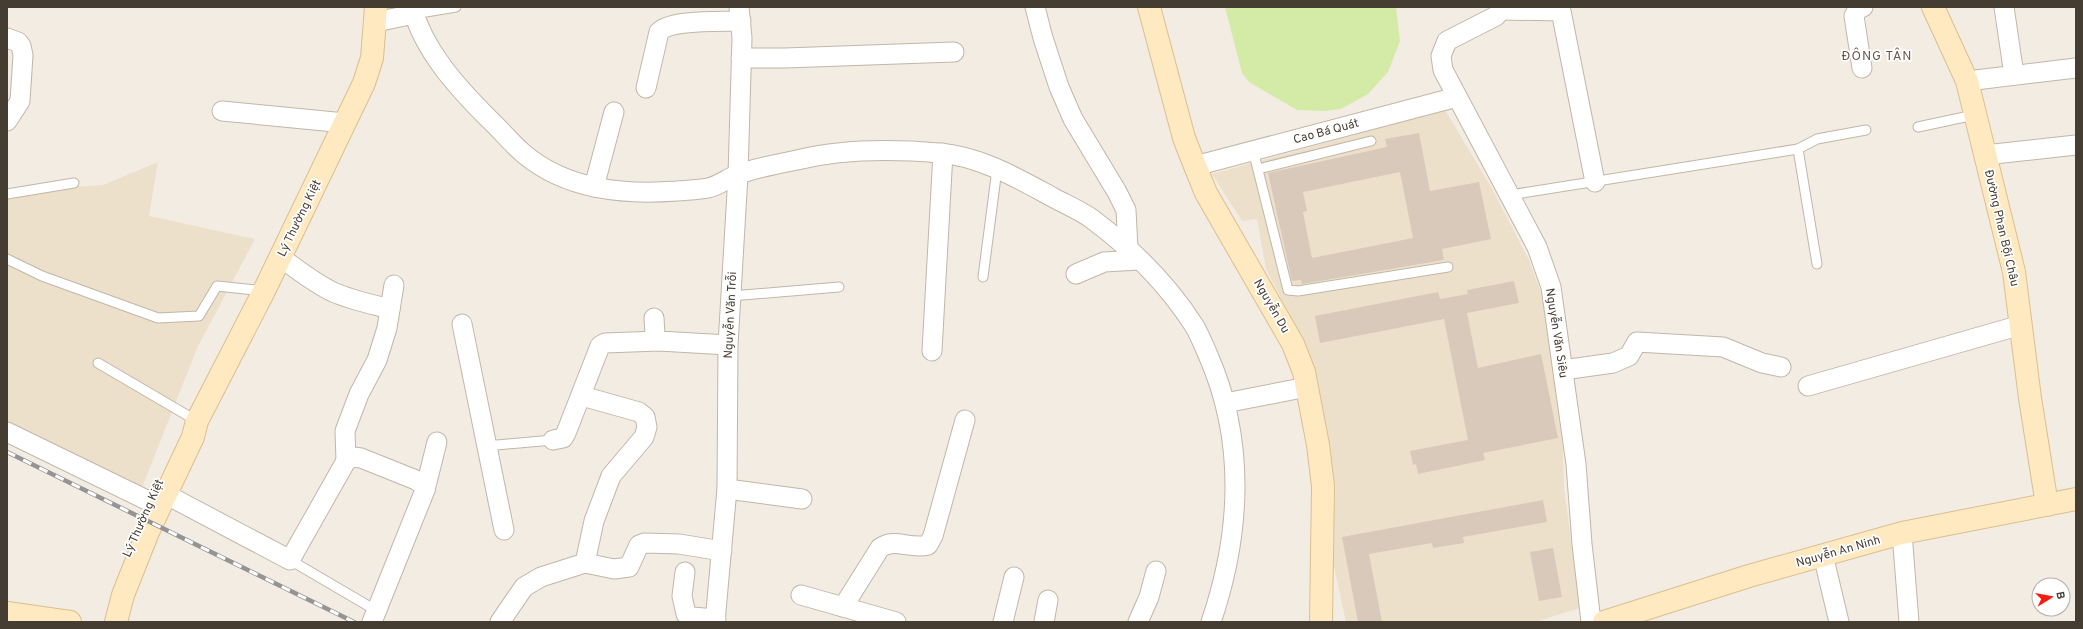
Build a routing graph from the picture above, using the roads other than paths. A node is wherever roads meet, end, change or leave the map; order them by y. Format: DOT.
graph roads {
  1 [pos="456,7"];
  2 [pos="1035,7"];
  3 [pos="1149,7"];
  4 [pos="1863,7"];
  5 [pos="1933,7"];
  6 [pos="2004,7"];
  7 [pos="1504,9"];
  8 [pos="413,11"];
  9 [pos="740,14"];
  10 [pos="376,15"];
  11 [pos="7,38"];
  12 [pos="954,52"];
  13 [pos="741,58"];
  14 [pos="1862,68"];
  15 [pos="2076,68"];
  16 [pos="2014,75"];
  17 [pos="1967,81"];
  18 [pos="646,88"];
  19 [pos="1457,97"];
  20 [pos="222,111"];
  21 [pos="614,112"];
  22 [pos="1974,115"];
  23 [pos="7,121"];
  24 [pos="345,123"];
  25 [pos="1918,127"];
  26 [pos="1866,130"];
  27 [pos="1371,141"];
  28 [pos="2076,145"];
  29 [pos="1798,149"];
  30 [pos="1253,150"];
  31 [pos="943,153"];
  32 [pos="1985,155"];
  33 [pos="1195,166"];
  34 [pos="997,169"];
  35 [pos="1258,169"];
  36 [pos="738,175"];
  37 [pos="1595,182"];
  38 [pos="74,183"];
  39 [pos="594,187"];
  40 [pos="7,194"];
  41 [pos="1510,195"];
  42 [pos="1133,254"];
  43 [pos="280,257"];
  44 [pos="7,260"];
  45 [pos="1817,264"];
  46 [pos="1448,267"];
  47 [pos="1076,274"];
  48 [pos="983,277"];
  49 [pos="394,285"];
  50 [pos="839,287"];
  51 [pos="264,291"];
  52 [pos="730,296"];
  53 [pos="390,309"];
  54 [pos="654,318"];
  55 [pos="462,324"];
  56 [pos="2021,325"];
  57 [pos="660,341"];
  58 [pos="728,346"];
  59 [pos="932,351"];
  60 [pos="98,363"];
  61 [pos="1781,367"];
  62 [pos="1563,370"];
  63 [pos="1808,386"];
  64 [pos="1307,387"];
  65 [pos="582,396"];
  66 [pos="1225,403"];
  67 [pos="965,420"];
  68 [pos="197,421"];
  69 [pos="7,432"];
  70 [pos="553,440"];
  71 [pos="438,442"];
  72 [pos="486,446"];
  73 [pos="346,461"];
  74 [pos="727,489"];
  75 [pos="425,490"];
  76 [pos="802,498"];
  77 [pos="2076,499"];
  78 [pos="159,501"];
  79 [pos="2047,505"];
  80 [pos="504,530"];
  81 [pos="1902,533"];
  82 [pos="722,551"];
  83 [pos="1823,555"];
  84 [pos="290,560"];
  85 [pos="585,563"];
  86 [pos="1156,571"];
  87 [pos="685,572"];
  88 [pos="1014,577"];
  89 [pos="801,594"];
  90 [pos="1048,600"];
  91 [pos="843,607"];
  92 [pos="12,616"];
  93 [pos="374,616"];
  94 [pos="866,618"];
  95 [pos="716,621"];
  96 [pos="70,622"];
  97 [pos="103,622"];
  98 [pos="116,622"];
  99 [pos="500,622"];
  100 [pos="896,622"];
  101 [pos="1003,622"];
  102 [pos="1044,622"];
  103 [pos="1138,622"];
  104 [pos="1210,622"];
  105 [pos="1321,622"];
  106 [pos="1591,622"];
  107 [pos="1604,622"];
  108 [pos="1839,622"];
  109 [pos="1909,622"];
  1 -- 8 [label="lane"];
  2 -- 42 [label="street"];
  3 -- 33 [label="main road, Nguyễn Du"];
  4 -- 14 [label="street"];
  5 -- 17 [label="main road, Đường Phan Bội Châu"];
  6 -- 16 [label="street"];
  7 -- 19 [label="street, Nguyễn Văn Siêu"];
  7 -- 37 [label="street"];
  8 -- 10 [label="street"];
  8 -- 39 [label="street"];
  9 -- 13 [label="street, Nguyễn Văn Trỗi"];
  9 -- 18 [label="street"];
  10 -- 24 [label="main road, Lý Thường Kiệt"];
  11 -- 23 [label="street"];
  12 -- 13 [label="street"];
  13 -- 36 [label="street, Nguyễn Văn Trỗi"];
  15 -- 16 [label="street"];
  16 -- 17 [label="street"];
  17 -- 22 [label="main road, Đường Phan Bội Châu"];
  19 -- 30 [label="street, Cao Bá Quát"];
  19 -- 41 [label="street, Nguyễn Văn Siêu"];
  20 -- 24 [label="street"];
  21 -- 39 [label="street"];
  22 -- 25 [label="lane"];
  22 -- 32 [label="main road, Đường Phan Bội Châu"];
  24 -- 43 [label="main road, Lý Thường Kiệt"];
  26 -- 29 [label="lane"];
  27 -- 35 [label="lane"];
  28 -- 32 [label="street"];
  29 -- 37 [label="lane"];
  29 -- 45 [label="lane"];
  30 -- 33 [label="street, Cao Bá Quát"];
  30 -- 35 [label="lane"];
  31 -- 34 [label="street"];
  31 -- 36 [label="street"];
  31 -- 59 [label="street"];
  32 -- 56 [label="main road, Đường Phan Bội Châu"];
  33 -- 64 [label="main road, Nguyễn Du"];
  34 -- 42 [label="street"];
  34 -- 48 [label="lane"];
  35 -- 46 [label="lane"];
  36 -- 39 [label="street"];
  36 -- 52 [label="street, Nguyễn Văn Trỗi"];
  37 -- 41 [label="lane"];
  38 -- 40 [label="lane"];
  41 -- 62 [label="street, Nguyễn Văn Siêu"];
  42 -- 47 [label="street"];
  42 -- 66 [label="street"];
  43 -- 51 [label="main road, Lý Thường Kiệt"];
  43 -- 53 [label="street"];
  44 -- 51 [label="lane"];
  49 -- 53 [label="street"];
  50 -- 52 [label="lane"];
  51 -- 68 [label="main road, Lý Thường Kiệt"];
  52 -- 58 [label="street, Nguyễn Văn Trỗi"];
  53 -- 73 [label="street"];
  54 -- 57 [label="street"];
  55 -- 72 [label="street"];
  56 -- 63 [label="street"];
  56 -- 79 [label="main road, Đường Phan Bội Châu"];
  57 -- 58 [label="street"];
  57 -- 65 [label="street"];
  58 -- 74 [label="street, Nguyễn Văn Trỗi"];
  60 -- 68 [label="lane"];
  61 -- 62 [label="street"];
  62 -- 106 [label="street, Nguyễn Văn Siêu"];
  64 -- 66 [label="street"];
  64 -- 105 [label="main road, Nguyễn Du"];
  65 -- 70 [label="street"];
  65 -- 85 [label="street"];
  66 -- 104 [label="street"];
  67 -- 91 [label="street"];
  68 -- 78 [label="main road, Lý Thường Kiệt"];
  69 -- 78 [label="street"];
  70 -- 72 [label="lane"];
  71 -- 75 [label="street"];
  72 -- 80 [label="street"];
  73 -- 75 [label="street"];
  73 -- 84 [label="street"];
  74 -- 76 [label="street"];
  74 -- 82 [label="street, Nguyễn Văn Trỗi"];
  75 -- 93 [label="street"];
  77 -- 79 [label="main road, Nguyễn An Ninh"];
  78 -- 84 [label="street"];
  78 -- 97 [label="main road, Lý Thường Kiệt"];
  78 -- 98 [label="main road, Lý Thường Kiệt"];
  79 -- 81 [label="main road, Nguyễn An Ninh"];
  81 -- 83 [label="main road, Nguyễn An Ninh"];
  81 -- 109 [label="street"];
  82 -- 85 [label="street"];
  82 -- 95 [label="street, Nguyễn Văn Trỗi"];
  83 -- 107 [label="main road, Nguyễn An Ninh"];
  83 -- 108 [label="street"];
  84 -- 93 [label="lane"];
  85 -- 99 [label="street"];
  86 -- 103 [label="street"];
  87 -- 95 [label="street"];
  88 -- 101 [label="street"];
  89 -- 91 [label="street"];
  90 -- 102 [label="street"];
  91 -- 94 [label="street"];
  92 -- 96 [label="main road"];
  94 -- 100 [label="street"];
}
